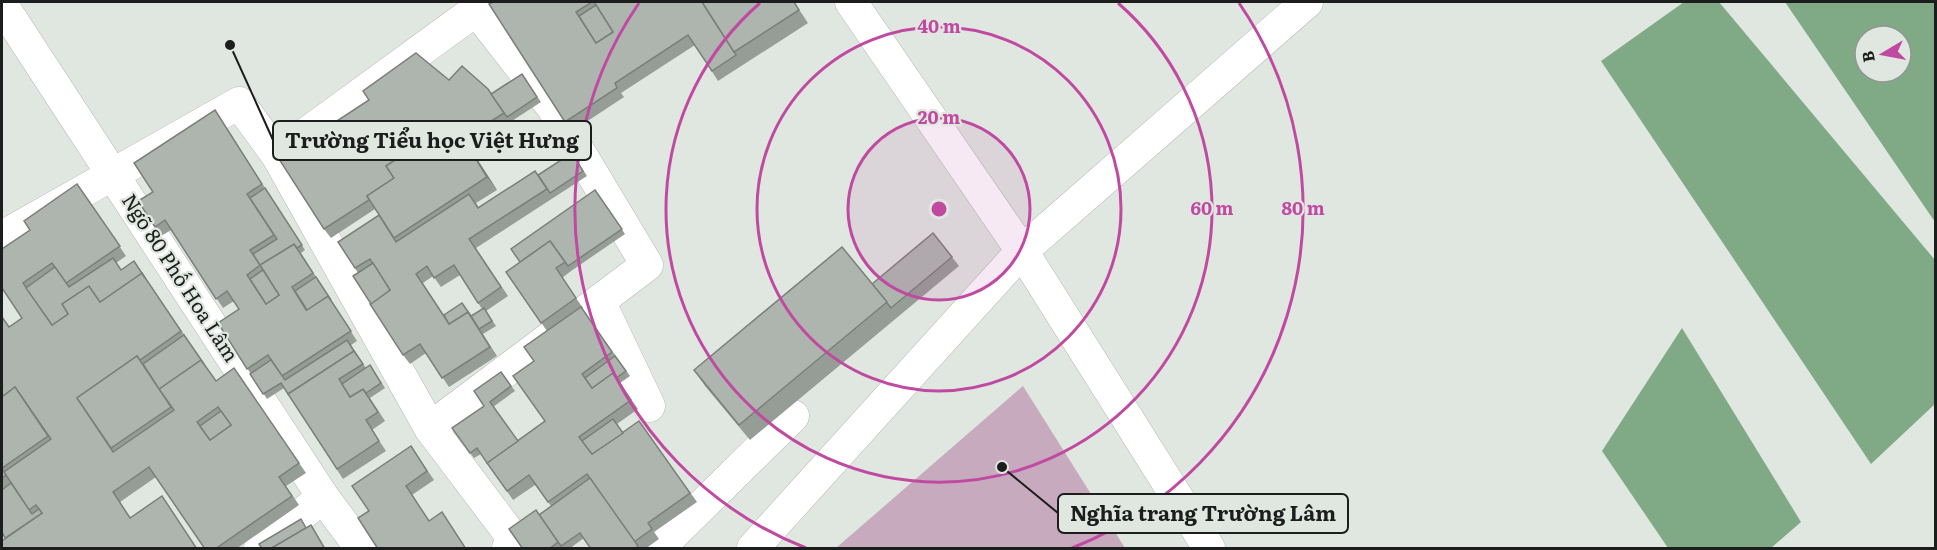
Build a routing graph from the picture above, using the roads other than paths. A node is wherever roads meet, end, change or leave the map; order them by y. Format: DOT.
graph roads {
  1 [pos="851,2"];
  2 [pos="1307,2"];
  3 [pos="2,5"];
  4 [pos="482,6"];
  5 [pos="277,155"];
  6 [pos="112,174"];
  7 [pos="2,237"];
  8 [pos="1022,251"];
  9 [pos="599,302"];
  10 [pos="649,406"];
  11 [pos="793,416"];
  12 [pos="430,428"];
  13 [pos="323,497"];
  14 [pos="512,545"];
  15 [pos="260,549"];
  16 [pos="361,549"];
  17 [pos="659,549"];
  18 [pos="753,549"];
  19 [pos="1209,549"];
  1 -- 8 [label="street"];
  2 -- 8 [label="street"];
  3 -- 6 [label="street, Ngõ 80 Phố Hoa Lâm"];
  4 -- 5 [label="street"];
  4 -- 9 [label="street"];
  5 -- 6 [label="street"];
  5 -- 12 [label="street"];
  6 -- 7 [label="street"];
  6 -- 13 [label="street, Ngõ 80 Phố Hoa Lâm"];
  8 -- 18 [label="street"];
  8 -- 19 [label="street"];
  9 -- 10 [label="street"];
  9 -- 12 [label="street"];
  11 -- 17 [label="street"];
  12 -- 14 [label="street"];
  13 -- 15 [label="street"];
  13 -- 16 [label="street, Ngõ 80 Phố Hoa Lâm"];
}
